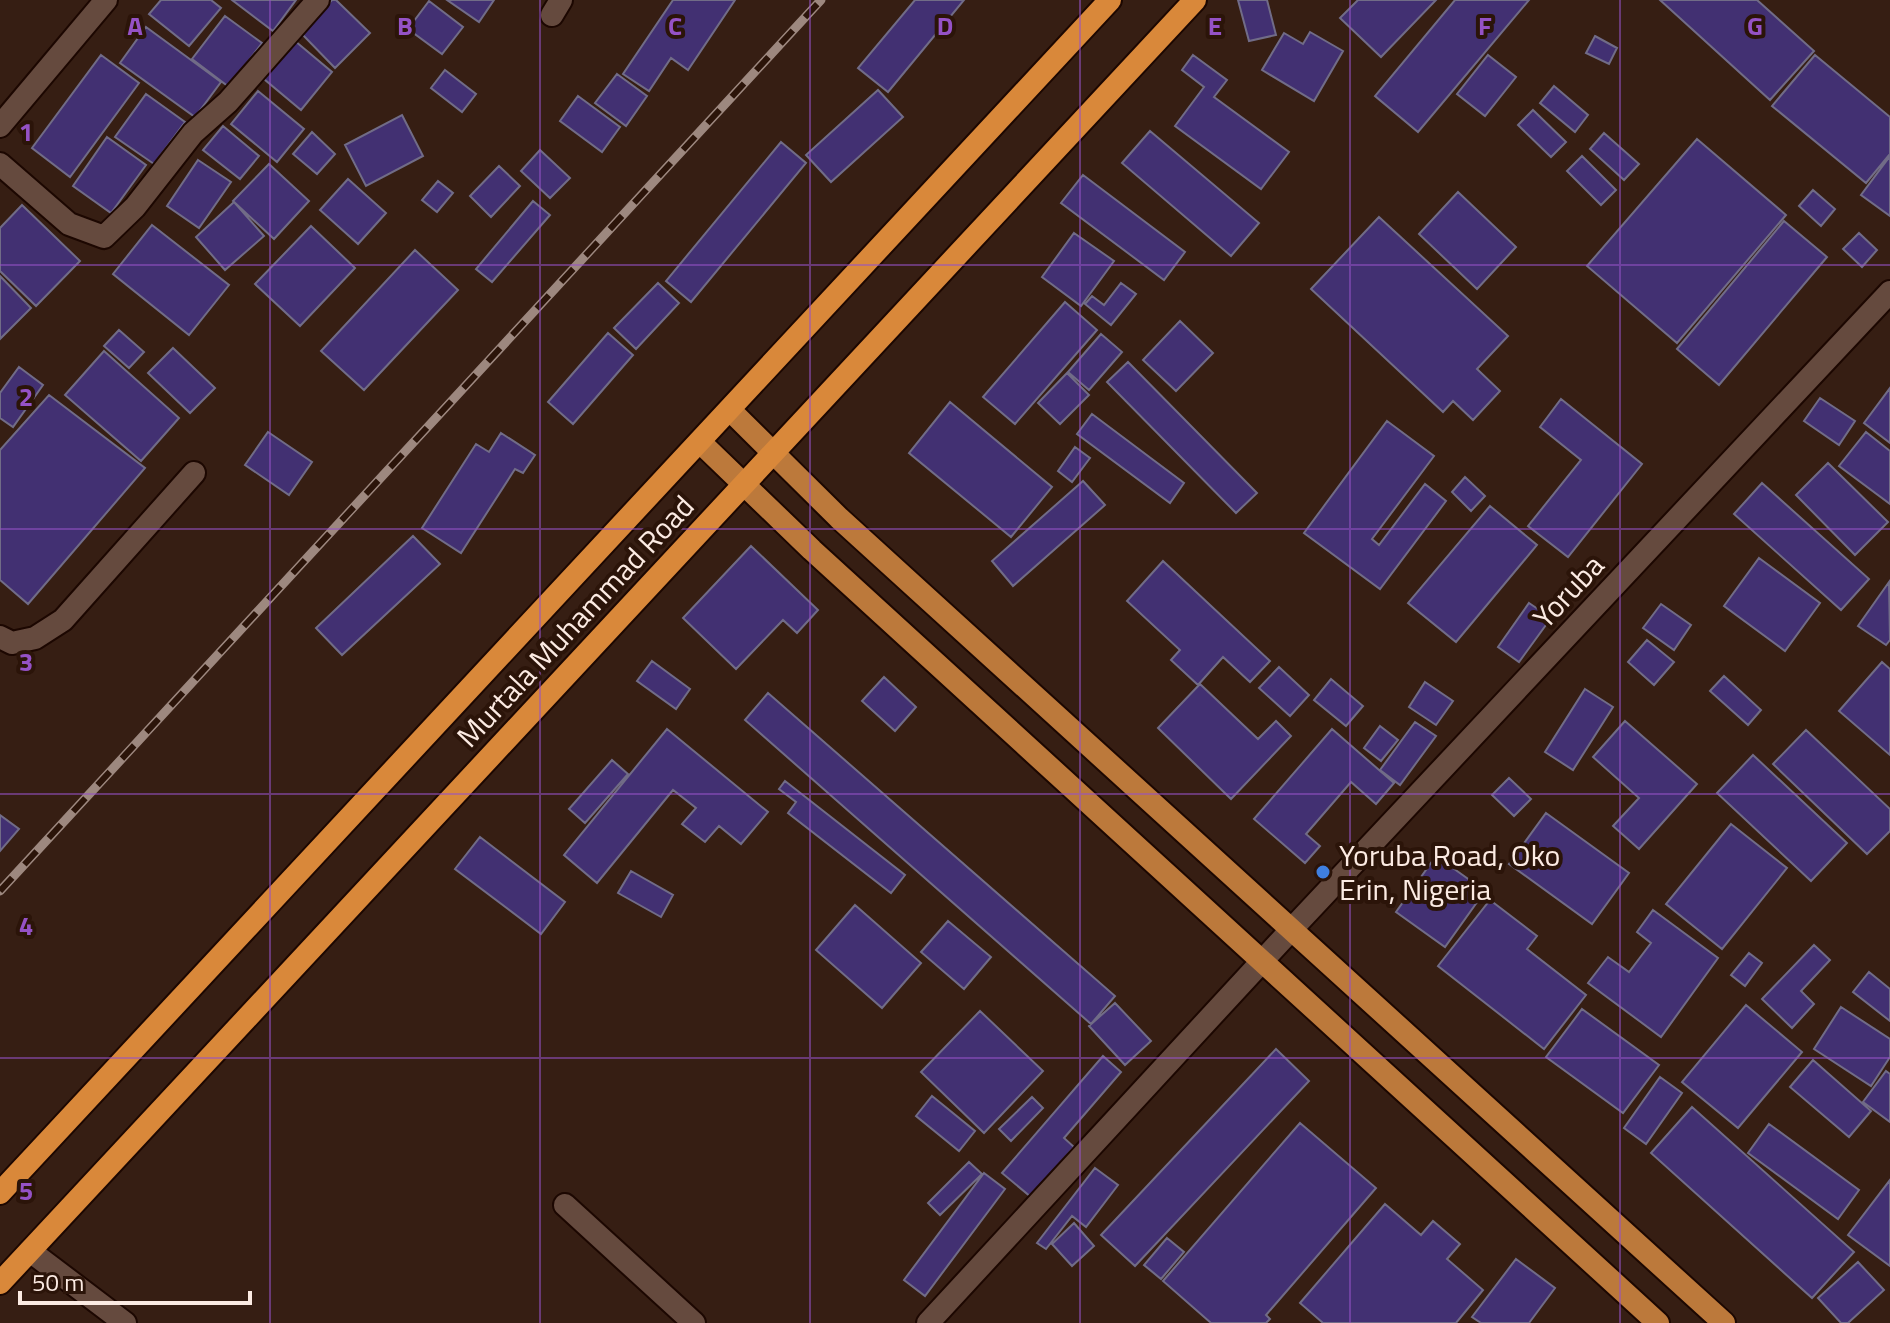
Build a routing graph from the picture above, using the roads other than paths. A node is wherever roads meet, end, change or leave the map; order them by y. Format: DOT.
graph roads {
  1 [pos="106,0"];
  2 [pos="318,0"];
  3 [pos="1110,0"];
  4 [pos="1195,0"];
  5 [pos="0,126"];
  6 [pos="0,164"];
  7 [pos="1890,292"];
  8 [pos="730,410"];
  9 [pos="700,442"];
  10 [pos="773,452"];
  11 [pos="194,473"];
  12 [pos="743,484"];
  13 [pos="0,637"];
  14 [pos="1290,931"];
  15 [pos="1261,962"];
  16 [pos="0,1193"];
  17 [pos="565,1205"];
  18 [pos="30,1251"];
  19 [pos="0,1283"];
  20 [pos="125,1323"];
  21 [pos="694,1323"];
  22 [pos="928,1323"];
  23 [pos="1658,1323"];
  24 [pos="1724,1323"];
  1 -- 5 [label="street"];
  2 -- 6 [label="street"];
  3 -- 8 [label="highway, Murtala Muhammad Road"];
  4 -- 10 [label="highway, Murtala Muhammad Road"];
  7 -- 14 [label="street, Yoruba"];
  8 -- 9 [label="highway, Murtala Muhammad Road"];
  8 -- 10 [label="main road"];
  9 -- 12 [label="main road"];
  9 -- 16 [label="highway, Murtala Muhammad Road"];
  10 -- 12 [label="highway, Murtala Muhammad Road"];
  10 -- 14 [label="main road"];
  11 -- 13 [label="street"];
  12 -- 15 [label="main road"];
  12 -- 18 [label="highway, Murtala Muhammad Road"];
  14 -- 15 [label="street, Yoruba"];
  14 -- 24 [label="main road"];
  15 -- 22 [label="street, Yoruba"];
  15 -- 23 [label="main road"];
  17 -- 21 [label="street"];
  18 -- 19 [label="highway, Murtala Muhammad Road"];
  18 -- 20 [label="street"];
}
